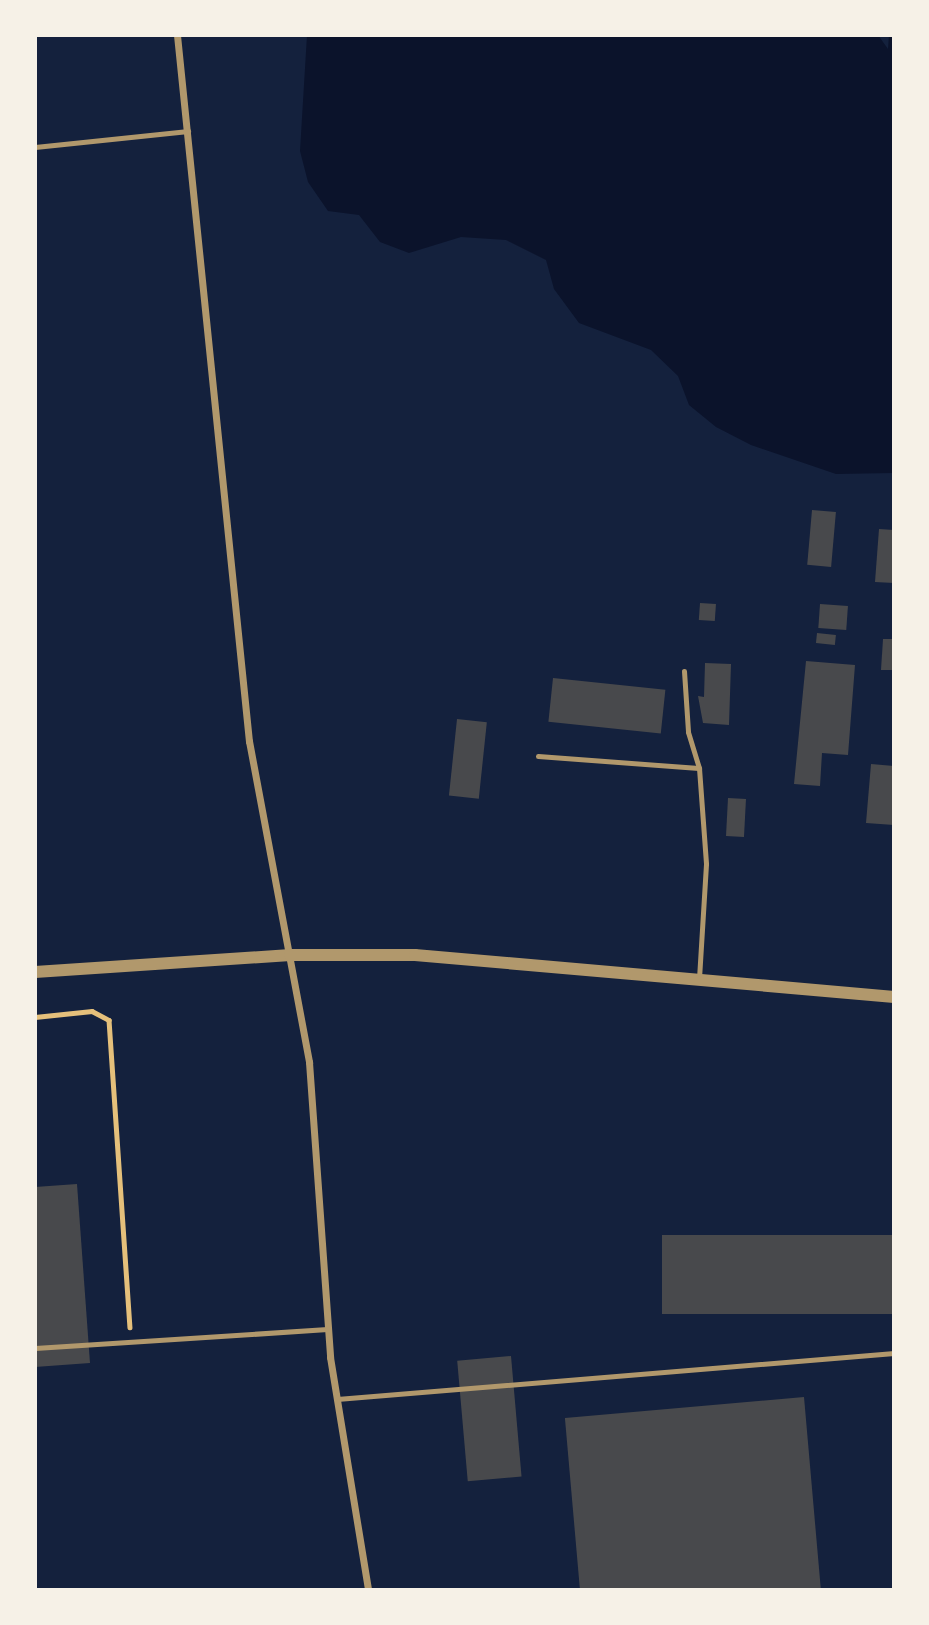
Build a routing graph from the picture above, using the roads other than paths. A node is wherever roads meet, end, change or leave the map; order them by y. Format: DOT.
graph roads {
  1 [pos="177,35"];
  2 [pos="188,131"];
  3 [pos="35,147"];
  4 [pos="684,671"];
  5 [pos="538,756"];
  6 [pos="699,768"];
  7 [pos="290,955"];
  8 [pos="35,972"];
  9 [pos="699,980"];
  10 [pos="894,997"];
  11 [pos="327,1329"];
  12 [pos="35,1348"];
  13 [pos="894,1353"];
  14 [pos="337,1399"];
  15 [pos="368,1590"];
  1 -- 2 [label="street"];
  2 -- 3 [label="lane"];
  2 -- 7 [label="street"];
  4 -- 6 [label="lane"];
  5 -- 6 [label="lane"];
  6 -- 9 [label="lane"];
  7 -- 8 [label="street"];
  7 -- 9 [label="street"];
  7 -- 11 [label="street"];
  9 -- 10 [label="street"];
  11 -- 12 [label="lane"];
  11 -- 14 [label="street"];
  13 -- 14 [label="lane"];
  14 -- 15 [label="street"];
}
